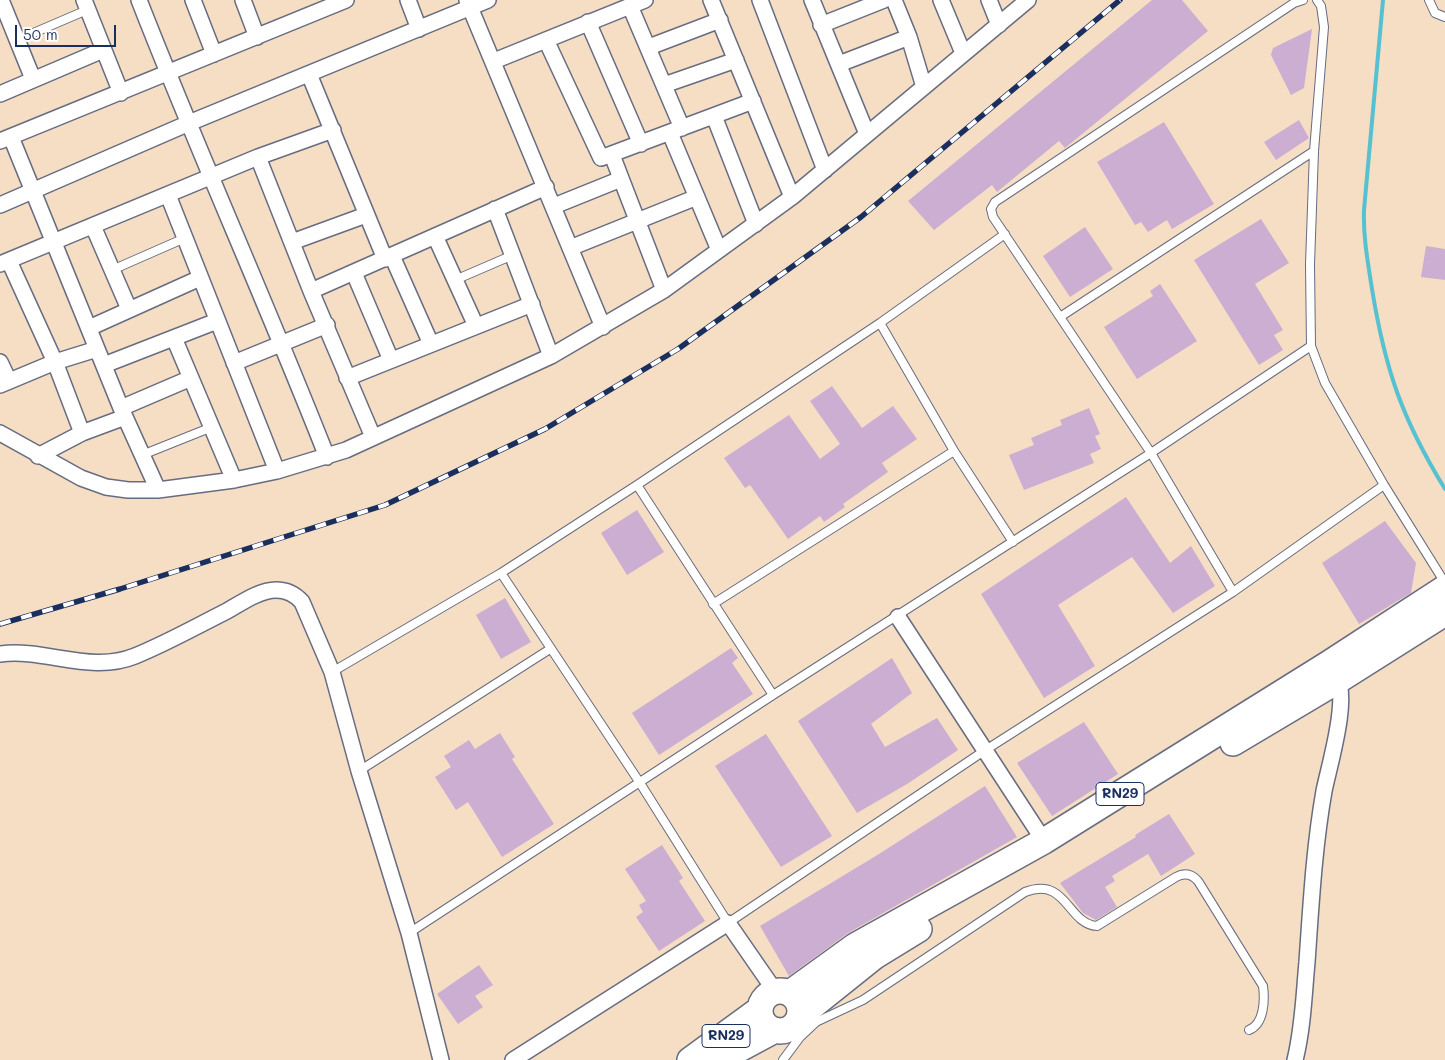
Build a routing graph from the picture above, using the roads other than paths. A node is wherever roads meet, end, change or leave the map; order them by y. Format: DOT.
graph roads {
  1 [pos="0,0"];
  2 [pos="140,0"];
  3 [pos="193,0"];
  4 [pos="243,0"];
  5 [pos="346,0"];
  6 [pos="408,0"];
  7 [pos="488,0"];
  8 [pos="645,0"];
  9 [pos="711,0"];
  10 [pos="760,0"];
  11 [pos="812,0"];
  12 [pos="884,0"];
  13 [pos="894,0"];
  14 [pos="941,0"];
  15 [pos="990,0"];
  16 [pos="1028,0"];
  17 [pos="1303,0"];
  18 [pos="1317,0"];
  19 [pos="1429,0"];
  20 [pos="327,4"];
  21 [pos="469,4"];
  22 [pos="86,5"];
  23 [pos="630,6"];
  24 [pos="1445,17"];
  25 [pos="720,20"];
  26 [pos="588,22"];
  27 [pos="822,25"];
  28 [pos="999,25"];
  29 [pos="419,29"];
  30 [pos="909,37"];
  31 [pos="257,38"];
  32 [pos="17,40"];
  33 [pos="546,40"];
  34 [pos="649,47"];
  35 [pos="103,50"];
  36 [pos="963,53"];
  37 [pos="214,54"];
  38 [pos="736,60"];
  39 [pos="494,61"];
  40 [pos="839,64"];
  41 [pos="168,74"];
  42 [pos="309,74"];
  43 [pos="34,79"];
  44 [pos="664,85"];
  45 [pos="924,87"];
  46 [pos="120,92"];
  47 [pos="0,94"];
  48 [pos="753,101"];
  49 [pos="714,116"];
  50 [pos="189,123"];
  51 [pos="333,130"];
  52 [pos="676,131"];
  53 [pos="867,134"];
  54 [pos="6,139"];
  55 [pos="641,144"];
  56 [pos="1314,151"];
  57 [pos="612,155"];
  58 [pos="258,157"];
  59 [pos="826,170"];
  60 [pos="211,178"];
  61 [pos="621,179"];
  62 [pos="546,187"];
  63 [pos="33,191"];
  64 [pos="168,195"];
  65 [pos="697,197"];
  66 [pos="792,197"];
  67 [pos="0,205"];
  68 [pos="554,206"];
  69 [pos="496,209"];
  70 [pos="366,215"];
  71 [pos="637,220"];
  72 [pos="756,224"];
  73 [pos="93,226"];
  74 [pos="1005,234"];
  75 [pos="435,236"];
  76 [pos="185,238"];
  77 [pos="53,242"];
  78 [pos="292,242"];
  79 [pos="570,248"];
  80 [pos="719,250"];
  81 [pos="513,255"];
  82 [pos="388,257"];
  83 [pos="4,262"];
  84 [pos="112,270"];
  85 [pos="354,273"];
  86 [pos="200,278"];
  87 [pos="455,280"];
  88 [pos="664,290"];
  89 [pos="311,291"];
  90 [pos="532,304"];
  91 [pos="129,309"];
  92 [pos="1060,317"];
  93 [pos="217,321"];
  94 [pos="880,323"];
  95 [pos="327,325"];
  96 [pos="476,326"];
  97 [pos="603,327"];
  98 [pos="89,328"];
  99 [pos="174,338"];
  100 [pos="282,343"];
  101 [pos="431,344"];
  102 [pos="1311,346"];
  103 [pos="97,349"];
  104 [pos="551,356"];
  105 [pos="391,360"];
  106 [pos="0,362"];
  107 [pos="55,362"];
  108 [pos="234,363"];
  109 [pos="104,365"];
  110 [pos="191,378"];
  111 [pos="347,378"];
  112 [pos="4,383"];
  113 [pos="123,412"];
  114 [pos="212,428"];
  115 [pos="0,433"];
  116 [pos="82,433"];
  117 [pos="373,437"];
  118 [pos="954,451"];
  119 [pos="1151,454"];
  120 [pos="142,455"];
  121 [pos="38,456"];
  122 [pos="327,457"];
  123 [pos="277,471"];
  124 [pos="234,480"];
  125 [pos="637,485"];
  126 [pos="1384,485"];
  127 [pos="158,490"];
  128 [pos="1013,542"];
  129 [pos="500,573"];
  130 [pos="1445,583"];
  131 [pos="1445,588"];
  132 [pos="1233,592"];
  133 [pos="713,604"];
  134 [pos="1445,612"];
  135 [pos="898,617"];
  136 [pos="550,649"];
  137 [pos="0,654"];
  138 [pos="332,672"];
  139 [pos="1333,672"];
  140 [pos="774,695"];
  141 [pos="984,751"];
  142 [pos="359,771"];
  143 [pos="1154,782"];
  144 [pos="640,784"];
  145 [pos="1044,841"];
  146 [pos="728,923"];
  147 [pos="409,933"];
  148 [pos="773,998"];
  149 [pos="791,1028"];
  150 [pos="1249,1030"];
  151 [pos="441,1060"];
  152 [pos="513,1060"];
  153 [pos="690,1060"];
  154 [pos="719,1060"];
  155 [pos="784,1060"];
  156 [pos="1295,1060"];
  1 -- 32 [label="street"];
  2 -- 41 [label="street"];
  3 -- 37 [label="street"];
  4 -- 31 [label="street"];
  5 -- 20 [label="street"];
  6 -- 29 [label="street"];
  7 -- 21 [label="street"];
  8 -- 23 [label="street"];
  9 -- 25 [label="street"];
  10 -- 59 [label="street"];
  11 -- 27 [label="street"];
  12 -- 27 [label="street"];
  13 -- 30 [label="street"];
  14 -- 36 [label="street"];
  15 -- 28 [label="street"];
  16 -- 28 [label="street"];
  17 -- 74 [label="lane"];
  18 -- 56 [label="lane"];
  19 -- 24 [label="lane"];
  20 -- 31 [label="street"];
  21 -- 29 [label="street"];
  21 -- 39 [label="street"];
  22 -- 32 [label="lane"];
  22 -- 35 [label="street"];
  23 -- 26 [label="street"];
  23 -- 34 [label="street"];
  25 -- 34 [label="street"];
  25 -- 38 [label="street"];
  26 -- 33 [label="street"];
  26 -- 55 [label="street"];
  27 -- 40 [label="street"];
  28 -- 36 [label="street"];
  29 -- 42 [label="street"];
  30 -- 40 [label="street"];
  30 -- 45 [label="street"];
  31 -- 37 [label="street"];
  32 -- 43 [label="street"];
  33 -- 39 [label="street"];
  33 -- 57 [label="street"];
  34 -- 44 [label="street"];
  35 -- 43 [label="street"];
  35 -- 46 [label="street"];
  36 -- 45 [label="street"];
  37 -- 41 [label="street"];
  38 -- 44 [label="street"];
  38 -- 48 [label="street"];
  39 -- 62 [label="street"];
  40 -- 53 [label="street"];
  41 -- 46 [label="street"];
  41 -- 50 [label="street"];
  42 -- 50 [label="street"];
  42 -- 51 [label="street"];
  43 -- 47 [label="street"];
  44 -- 52 [label="street"];
  45 -- 53 [label="street"];
  46 -- 54 [label="street"];
  48 -- 49 [label="street"];
  48 -- 66 [label="street"];
  49 -- 52 [label="street"];
  49 -- 72 [label="street"];
  50 -- 60 [label="street"];
  50 -- 63 [label="street"];
  51 -- 58 [label="street"];
  51 -- 70 [label="street"];
  52 -- 55 [label="street"];
  52 -- 65 [label="street"];
  53 -- 59 [label="street"];
  54 -- 63 [label="street"];
  55 -- 57 [label="street"];
  56 -- 92 [label="lane"];
  56 -- 102 [label="lane"];
  57 -- 61 [label="street"];
  58 -- 60 [label="street"];
  58 -- 78 [label="street"];
  59 -- 66 [label="street"];
  60 -- 64 [label="street"];
  60 -- 100 [label="street"];
  61 -- 68 [label="street"];
  61 -- 71 [label="street"];
  62 -- 68 [label="street"];
  62 -- 69 [label="street"];
  63 -- 67 [label="street"];
  63 -- 77 [label="street"];
  64 -- 73 [label="street"];
  64 -- 76 [label="street"];
  65 -- 71 [label="street"];
  65 -- 80 [label="street"];
  66 -- 72 [label="street"];
  68 -- 79 [label="street"];
  69 -- 75 [label="street"];
  69 -- 81 [label="street"];
  70 -- 78 [label="street"];
  70 -- 82 [label="street"];
  71 -- 79 [label="street"];
  71 -- 88 [label="street"];
  72 -- 80 [label="street"];
  73 -- 77 [label="street"];
  73 -- 84 [label="street"];
  74 -- 92 [label="lane"];
  74 -- 94 [label="lane"];
  75 -- 82 [label="street"];
  75 -- 87 [label="street"];
  76 -- 84 [label="lane"];
  76 -- 86 [label="street"];
  77 -- 83 [label="street"];
  77 -- 98 [label="street"];
  78 -- 89 [label="street"];
  79 -- 97 [label="street"];
  80 -- 88 [label="street"];
  81 -- 87 [label="lane"];
  81 -- 90 [label="street"];
  82 -- 85 [label="street"];
  82 -- 101 [label="street"];
  83 -- 107 [label="street"];
  84 -- 91 [label="street"];
  85 -- 89 [label="street"];
  85 -- 105 [label="street"];
  86 -- 91 [label="street"];
  86 -- 93 [label="street"];
  87 -- 96 [label="street"];
  88 -- 97 [label="street"];
  89 -- 95 [label="street"];
  90 -- 96 [label="street"];
  90 -- 104 [label="street"];
  91 -- 98 [label="street"];
  92 -- 119 [label="lane"];
  93 -- 99 [label="street"];
  93 -- 108 [label="street"];
  94 -- 118 [label="lane"];
  94 -- 125 [label="lane"];
  95 -- 100 [label="street"];
  95 -- 111 [label="street"];
  96 -- 101 [label="street"];
  97 -- 104 [label="street"];
  98 -- 103 [label="street"];
  99 -- 109 [label="street"];
  99 -- 110 [label="street"];
  100 -- 108 [label="street"];
  100 -- 122 [label="street"];
  101 -- 105 [label="street"];
  102 -- 119 [label="lane"];
  102 -- 126 [label="lane"];
  103 -- 107 [label="street"];
  103 -- 109 [label="street"];
  104 -- 117 [label="street"];
  105 -- 111 [label="street"];
  106 -- 112 [label="street"];
  107 -- 112 [label="street"];
  107 -- 116 [label="street"];
  108 -- 123 [label="street"];
  109 -- 113 [label="street"];
  110 -- 113 [label="street"];
  110 -- 114 [label="street"];
  111 -- 117 [label="street"];
  113 -- 116 [label="street"];
  113 -- 120 [label="street"];
  114 -- 120 [label="lane"];
  114 -- 124 [label="street"];
  115 -- 121 [label="street"];
  116 -- 121 [label="street"];
  117 -- 122 [label="street"];
  118 -- 128 [label="lane"];
  118 -- 133 [label="lane"];
  119 -- 128 [label="lane"];
  119 -- 132 [label="lane"];
  120 -- 127 [label="street"];
  121 -- 127 [label="street"];
  122 -- 123 [label="street"];
  123 -- 124 [label="street"];
  124 -- 127 [label="street"];
  125 -- 129 [label="lane"];
  125 -- 133 [label="lane"];
  126 -- 130 [label="lane"];
  126 -- 132 [label="lane"];
  128 -- 135 [label="lane"];
  129 -- 136 [label="lane"];
  129 -- 138 [label="lane"];
  131 -- 139 [label="highway, RN29"];
  132 -- 141 [label="lane"];
  133 -- 140 [label="lane"];
  134 -- 139 [label="highway, RN29"];
  135 -- 140 [label="lane"];
  135 -- 141 [label="street"];
  136 -- 142 [label="lane"];
  136 -- 144 [label="lane"];
  137 -- 138 [label="street"];
  138 -- 142 [label="street"];
  139 -- 143 [label="highway, RN29"];
  139 -- 156 [label="street"];
  140 -- 144 [label="lane"];
  141 -- 145 [label="street"];
  141 -- 146 [label="lane"];
  142 -- 147 [label="street"];
  143 -- 145 [label="highway, RN29"];
  143 -- 149 [label="highway, RN29"];
  144 -- 146 [label="lane"];
  144 -- 147 [label="lane"];
  145 -- 148 [label="highway, RN29"];
  146 -- 148 [label="street"];
  146 -- 152 [label="street"];
  147 -- 151 [label="street"];
  148 -- 149 [label="highway"];
  148 -- 149 [label="highway, RN29"];
  148 -- 153 [label="highway, RN29"];
  149 -- 150 [label="lane"];
  149 -- 154 [label="highway, RN29"];
  149 -- 155 [label="lane"];
}
